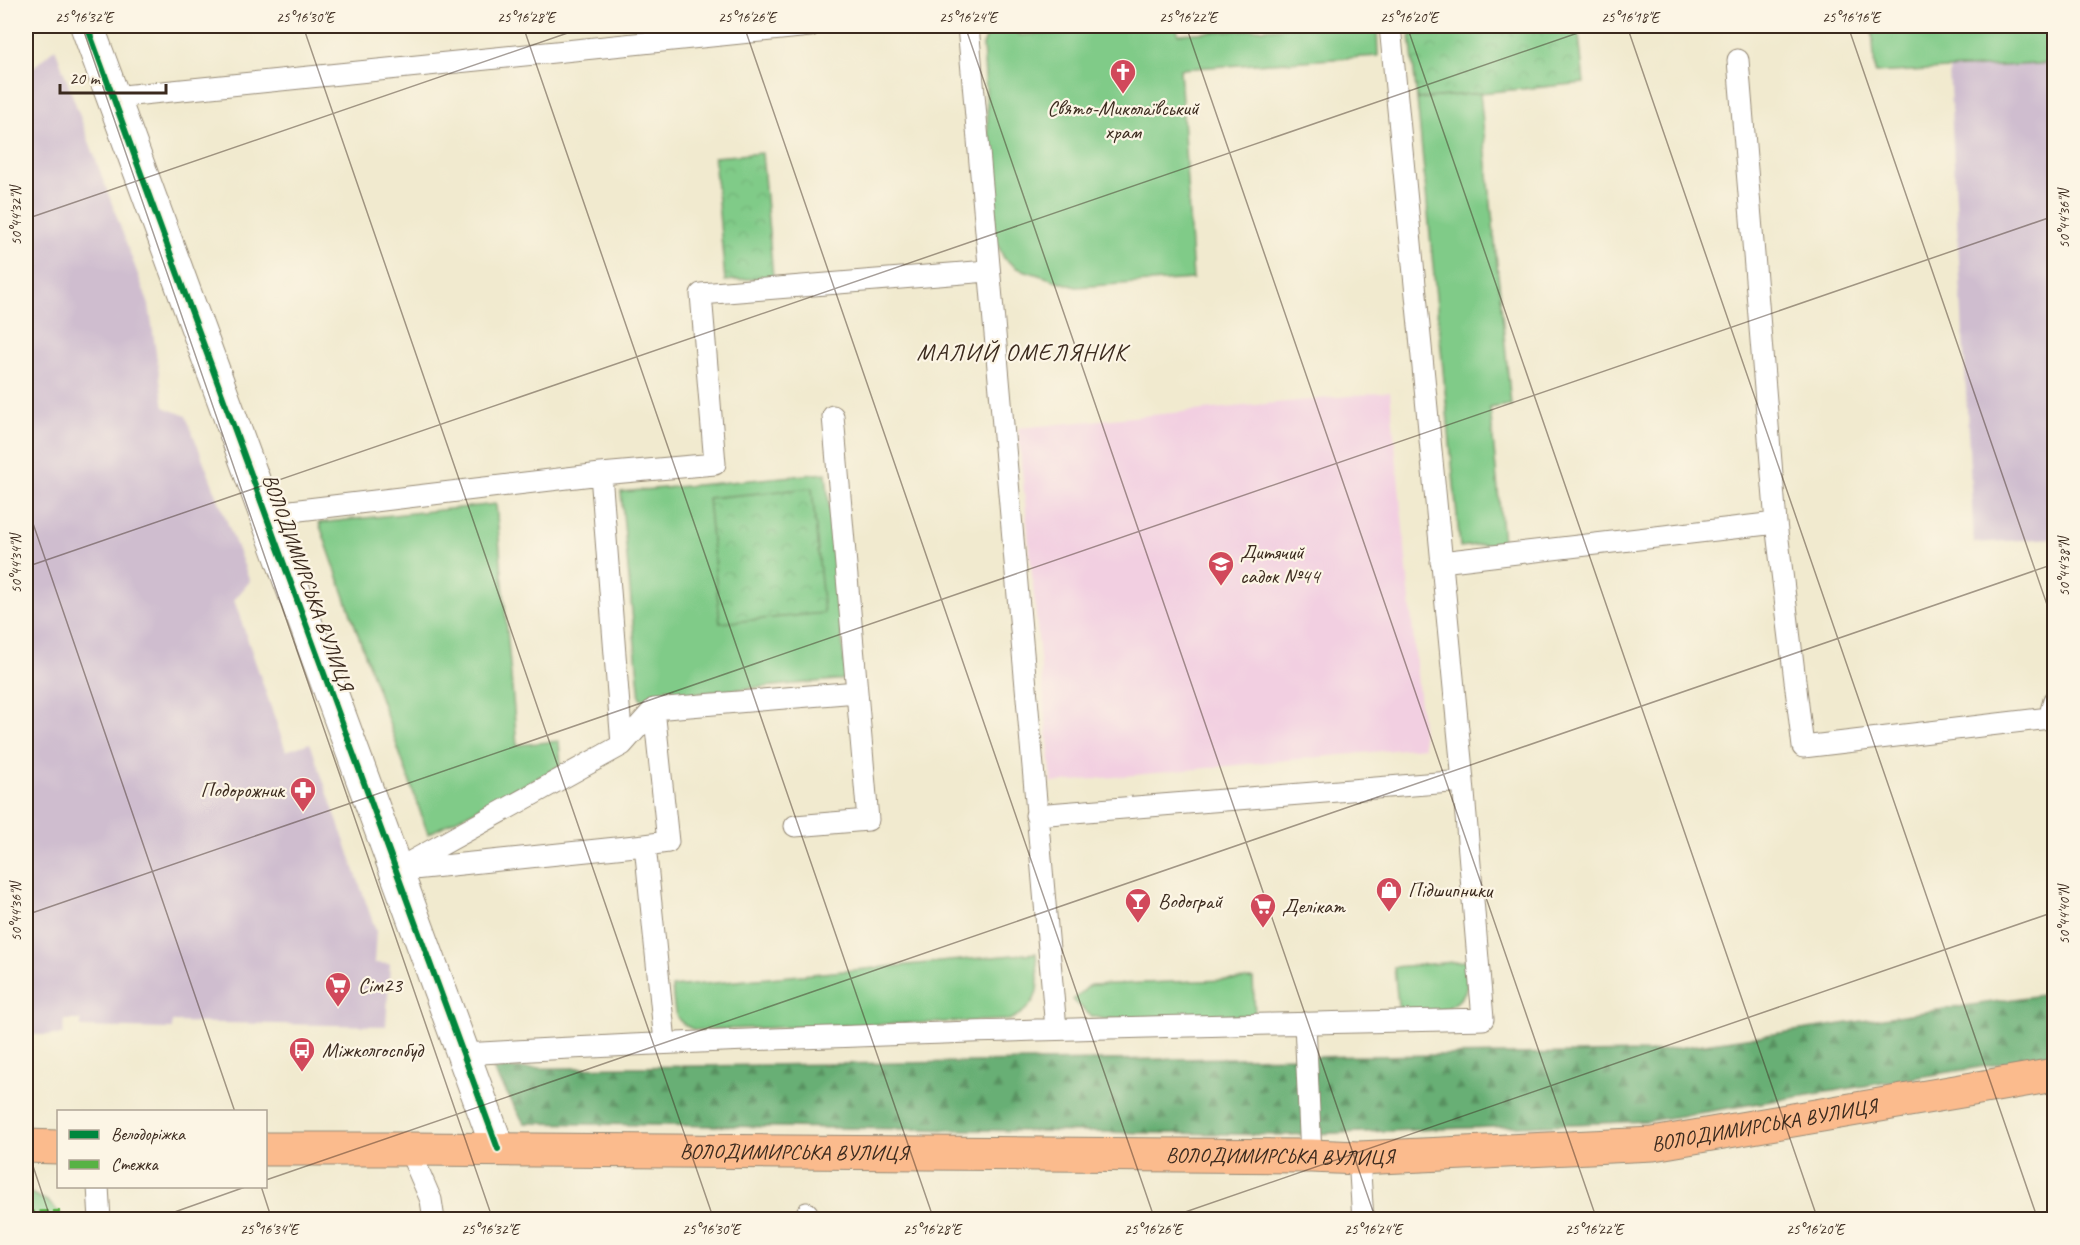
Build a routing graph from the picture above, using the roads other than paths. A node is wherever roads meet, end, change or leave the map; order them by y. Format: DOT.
graph roads {
  1 [pos="87,26"];
  2 [pos="810,26"];
  3 [pos="968,26"];
  4 [pos="1390,26"];
  5 [pos="1738,60"];
  6 [pos="113,97"];
  7 [pos="988,271"];
  8 [pos="833,416"];
  9 [pos="601,474"];
  10 [pos="266,514"];
  11 [pos="1776,523"];
  12 [pos="1442,562"];
  13 [pos="857,692"];
  14 [pos="2055,700"];
  15 [pos="654,710"];
  16 [pos="622,745"];
  17 [pos="1463,781"];
  18 [pos="1036,815"];
  19 [pos="795,826"];
  20 [pos="645,845"];
  21 [pos="396,870"];
  22 [pos="1305,1023"];
  23 [pos="1056,1029"];
  24 [pos="665,1042"];
  25 [pos="464,1054"];
  26 [pos="2055,1075"];
  27 [pos="26,1146"];
  28 [pos="57,1147"];
  29 [pos="267,1149"];
  30 [pos="409,1149"];
  31 [pos="498,1149"];
  32 [pos="1311,1156"];
  33 [pos="1359,1158"];
  34 [pos="98,1188"];
  35 [pos="100,1220"];
  36 [pos="434,1220"];
  37 [pos="1363,1220"];
  1 -- 6 [label="street, ВОЛОДИМИРСЬКА ВУЛИЦЯ"];
  2 -- 6 [label="lane"];
  3 -- 7 [label="lane"];
  4 -- 12 [label="lane"];
  5 -- 11 [label="lane"];
  6 -- 10 [label="street, ВОЛОДИМИРСЬКА ВУЛИЦЯ"];
  7 -- 9 [label="lane"];
  7 -- 18 [label="lane"];
  8 -- 13 [label="lane"];
  9 -- 10 [label="lane"];
  9 -- 16 [label="lane"];
  10 -- 21 [label="street, ВОЛОДИМИРСЬКА ВУЛИЦЯ"];
  11 -- 12 [label="lane"];
  11 -- 14 [label="lane"];
  12 -- 17 [label="lane"];
  13 -- 15 [label="lane"];
  13 -- 19 [label="lane"];
  15 -- 16 [label="lane"];
  15 -- 20 [label="lane"];
  16 -- 21 [label="lane"];
  17 -- 18 [label="lane"];
  17 -- 22 [label="lane"];
  18 -- 23 [label="lane"];
  20 -- 21 [label="lane"];
  20 -- 24 [label="lane"];
  21 -- 25 [label="street, ВОЛОДИМИРСЬКА ВУЛИЦЯ"];
  22 -- 23 [label="lane"];
  22 -- 32 [label="lane"];
  23 -- 24 [label="lane"];
  24 -- 25 [label="lane"];
  25 -- 31 [label="street, ВОЛОДИМИРСЬКА ВУЛИЦЯ"];
  26 -- 33 [label="main road, ВОЛОДИМИРСЬКА ВУЛИЦЯ"];
  27 -- 28 [label="main road"];
  29 -- 30 [label="main road, ВОЛОДИМИРСЬКА ВУЛИЦЯ"];
  30 -- 31 [label="main road, ВОЛОДИМИРСЬКА ВУЛИЦЯ"];
  30 -- 36 [label="lane"];
  31 -- 32 [label="main road, ВОЛОДИМИРСЬКА ВУЛИЦЯ"];
  32 -- 33 [label="main road, ВОЛОДИМИРСЬКА ВУЛИЦЯ"];
  33 -- 37 [label="lane"];
  34 -- 35 [label="lane"];
}
